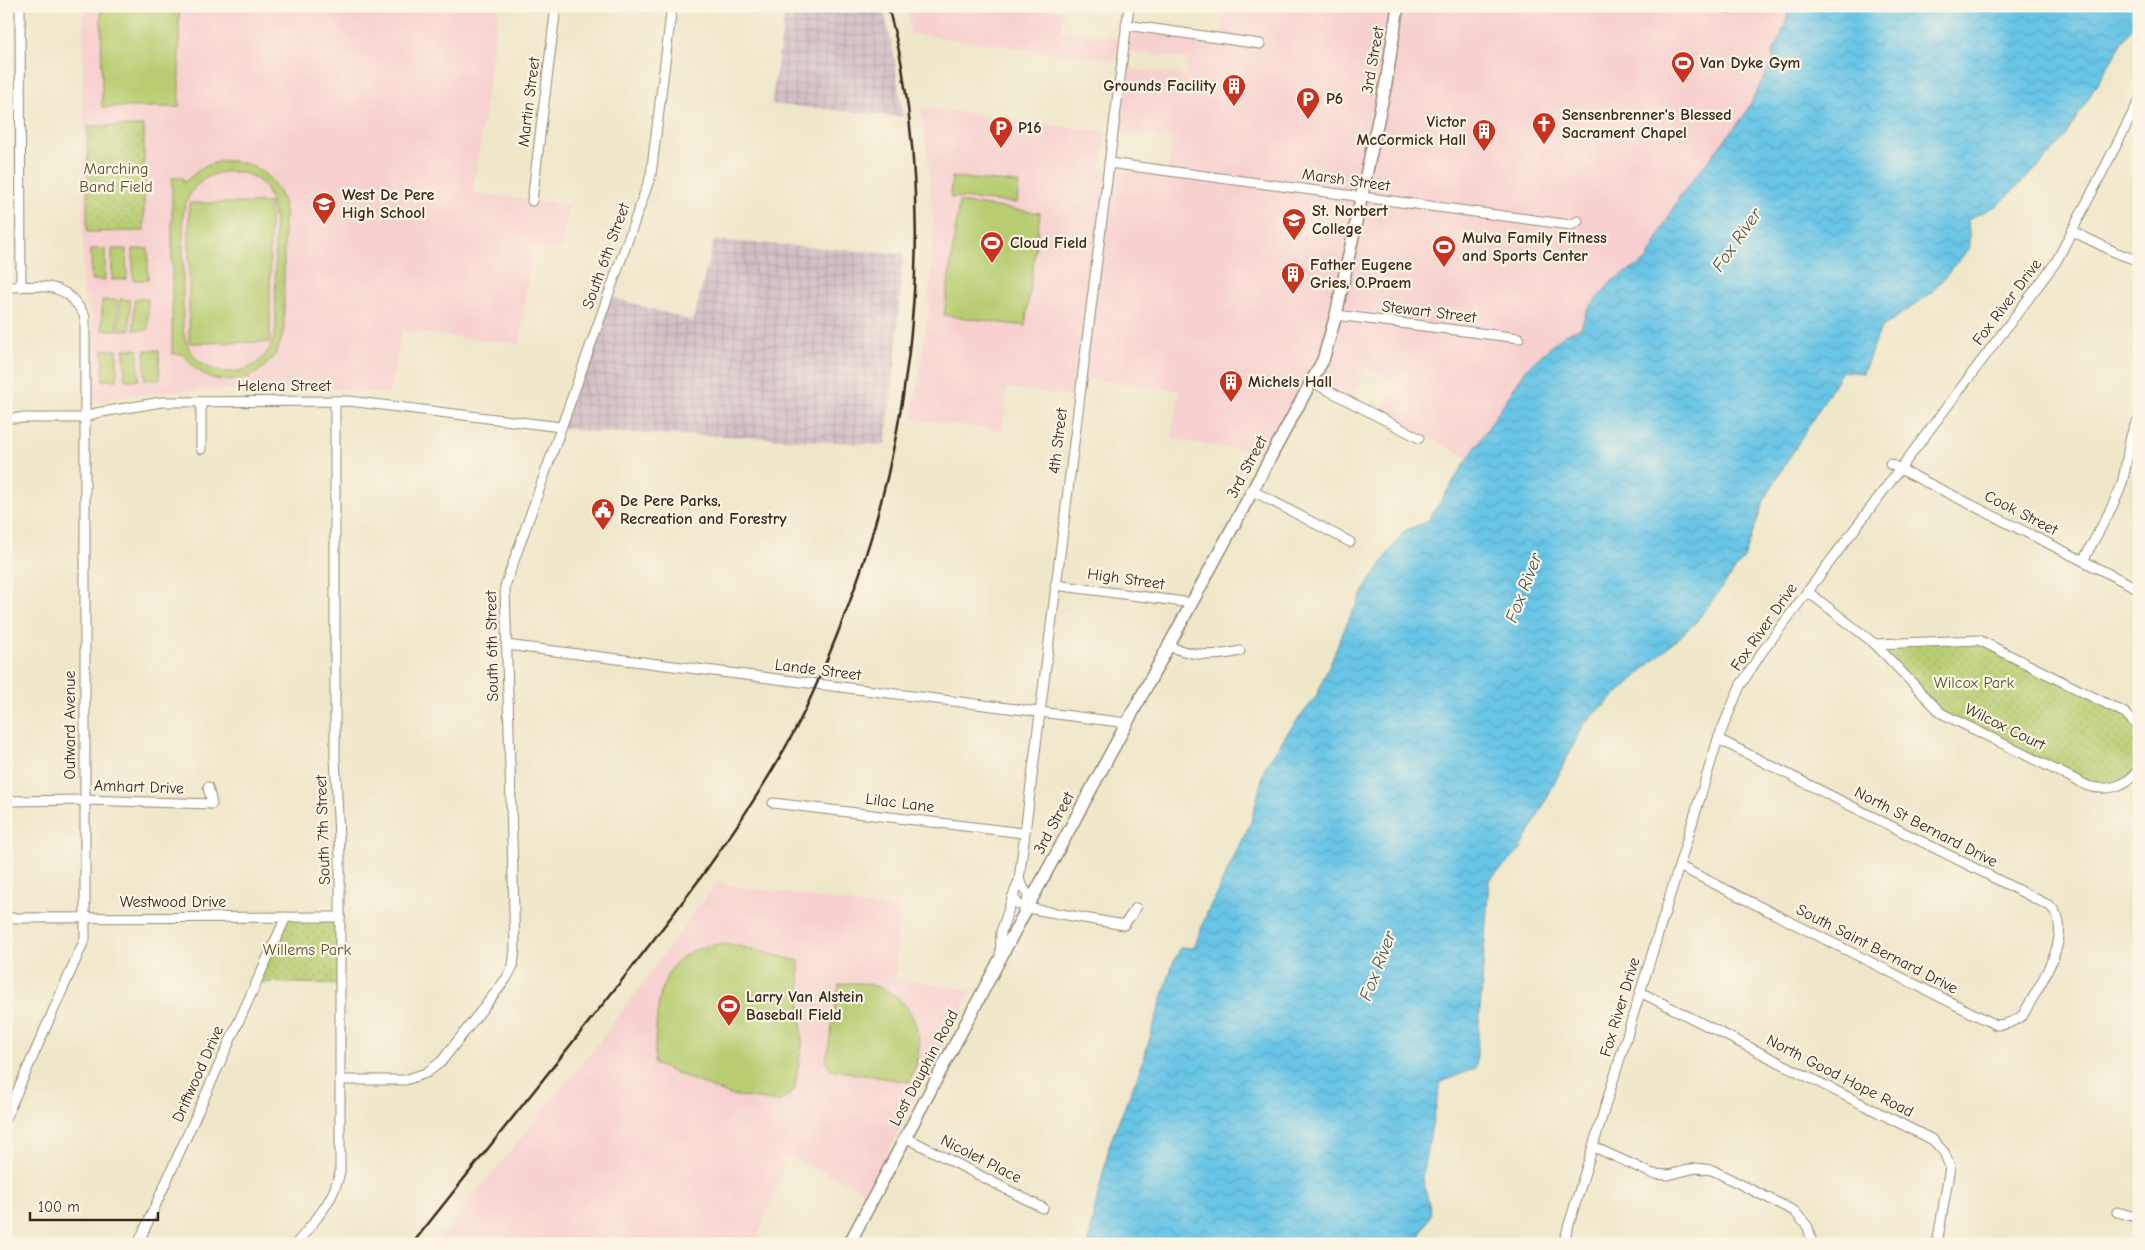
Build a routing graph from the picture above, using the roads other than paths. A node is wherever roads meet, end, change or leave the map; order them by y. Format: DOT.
graph roads {
  1 [pos="20,6"];
  2 [pos="556,6"];
  3 [pos="672,6"];
  4 [pos="1129,6"];
  5 [pos="1398,6"];
  6 [pos="1126,25"];
  7 [pos="1260,44"];
  8 [pos="2139,101"];
  9 [pos="1109,163"];
  10 [pos="1361,197"];
  11 [pos="532,201"];
  12 [pos="1578,221"];
  13 [pos="2072,230"];
  14 [pos="2139,261"];
  15 [pos="6,287"];
  16 [pos="21,287"];
  17 [pos="1336,315"];
  18 [pos="1519,338"];
  19 [pos="1312,382"];
  20 [pos="335,401"];
  21 [pos="201,402"];
  22 [pos="6,418"];
  23 [pos="84,418"];
  24 [pos="2139,418"];
  25 [pos="562,428"];
  26 [pos="1419,438"];
  27 [pos="201,449"];
  28 [pos="1890,464"];
  29 [pos="1900,469"];
  30 [pos="1253,491"];
  31 [pos="1350,542"];
  32 [pos="2083,561"];
  33 [pos="1055,585"];
  34 [pos="2139,589"];
  35 [pos="1807,591"];
  36 [pos="1192,603"];
  37 [pos="1875,644"];
  38 [pos="506,645"];
  39 [pos="1169,646"];
  40 [pos="1240,651"];
  41 [pos="1039,712"];
  42 [pos="1127,723"];
  43 [pos="2139,727"];
  44 [pos="1718,739"];
  45 [pos="2139,769"];
  46 [pos="208,787"];
  47 [pos="85,800"];
  48 [pos="6,801"];
  49 [pos="773,803"];
  50 [pos="1023,834"];
  51 [pos="1679,866"];
  52 [pos="1019,880"];
  53 [pos="1013,896"];
  54 [pos="1027,908"];
  55 [pos="1136,908"];
  56 [pos="286,917"];
  57 [pos="340,917"];
  58 [pos="6,918"];
  59 [pos="85,918"];
  60 [pos="1000,961"];
  61 [pos="2044,977"];
  62 [pos="1640,992"];
  63 [pos="340,1080"];
  64 [pos="6,1117"];
  65 [pos="905,1137"];
  66 [pos="1594,1147"];
  67 [pos="1043,1208"];
  68 [pos="2117,1212"];
  69 [pos="2139,1218"];
  70 [pos="1938,1241"];
  71 [pos="138,1244"];
  72 [pos="296,1244"];
  73 [pos="849,1244"];
  74 [pos="1563,1244"];
  75 [pos="1812,1244"];
  1 -- 16 [label="street"];
  2 -- 11 [label="street, Martin Street"];
  3 -- 25 [label="street, South 6th Street"];
  4 -- 6 [label="street, 4th Street"];
  5 -- 10 [label="main road, 3rd Street"];
  6 -- 7 [label="street"];
  6 -- 9 [label="street, 4th Street"];
  8 -- 13 [label="street, Fox River Drive"];
  9 -- 10 [label="street, Marsh Street"];
  9 -- 33 [label="street, 4th Street"];
  10 -- 12 [label="street, Marsh Street"];
  10 -- 17 [label="main road, 3rd Street"];
  13 -- 14 [label="street"];
  13 -- 29 [label="street, Fox River Drive"];
  15 -- 16 [label="street"];
  16 -- 23 [label="street, Outward Avenue"];
  17 -- 18 [label="street, Stewart Street"];
  17 -- 19 [label="main road, 3rd Street"];
  19 -- 26 [label="street"];
  19 -- 30 [label="main road, 3rd Street"];
  20 -- 21 [label="street, Helena Street"];
  20 -- 25 [label="street, Helena Street"];
  20 -- 57 [label="street, South 7th Street"];
  21 -- 23 [label="street, Helena Street"];
  21 -- 27 [label="street"];
  22 -- 23 [label="street, Helena Street"];
  23 -- 47 [label="street, Outward Avenue"];
  24 -- 32 [label="street"];
  25 -- 38 [label="street, South 6th Street"];
  28 -- 29 [label="street, Cook Street"];
  29 -- 32 [label="street, Cook Street"];
  29 -- 35 [label="street, Fox River Drive"];
  30 -- 31 [label="street"];
  30 -- 36 [label="main road, 3rd Street"];
  32 -- 34 [label="street, Cook Street"];
  33 -- 36 [label="street, High Street"];
  33 -- 41 [label="street, 4th Street"];
  35 -- 37 [label="street, Wilcox Court"];
  35 -- 44 [label="street, Fox River Drive"];
  36 -- 39 [label="main road, 3rd Street"];
  37 -- 43 [label="street"];
  37 -- 45 [label="street, Wilcox Court"];
  38 -- 41 [label="street, Lande Street"];
  38 -- 63 [label="street, South 6th Street"];
  39 -- 40 [label="street"];
  39 -- 42 [label="main road, 3rd Street"];
  41 -- 42 [label="street, Lande Street"];
  41 -- 50 [label="street, 4th Street"];
  42 -- 54 [label="main road, 3rd Street"];
  44 -- 51 [label="street, Fox River Drive"];
  44 -- 61 [label="street, North St Bernard Drive"];
  46 -- 47 [label="street, Amhart Drive"];
  47 -- 48 [label="street, Amhart Drive"];
  47 -- 59 [label="street, Outward Avenue"];
  49 -- 50 [label="street, Lilac Lane"];
  50 -- 52 [label="street, 4th Street"];
  51 -- 61 [label="street, South Saint Bernard Drive"];
  51 -- 62 [label="street, Fox River Drive"];
  52 -- 53 [label="street, 4th Street"];
  52 -- 54 [label="street, 4th Street"];
  53 -- 54 [label="street"];
  53 -- 60 [label="street, 4th Street"];
  54 -- 55 [label="street"];
  54 -- 60 [label="main road, Lost Dauphin Road"];
  56 -- 57 [label="street, Westwood Drive"];
  56 -- 59 [label="street, Westwood Drive"];
  56 -- 71 [label="street, Driftwood Drive"];
  57 -- 63 [label="street, South 7th Street"];
  58 -- 59 [label="street, Westwood Drive"];
  59 -- 64 [label="street, Outward Avenue"];
  60 -- 65 [label="main road, Lost Dauphin Road"];
  62 -- 66 [label="street, Fox River Drive"];
  62 -- 70 [label="street, North Good Hope Road"];
  63 -- 72 [label="street, South 7th Street"];
  65 -- 67 [label="street, Nicolet Place"];
  65 -- 73 [label="main road, Lost Dauphin Road"];
  66 -- 74 [label="street, Fox River Drive"];
  66 -- 75 [label="street"];
  68 -- 69 [label="street"];
}
